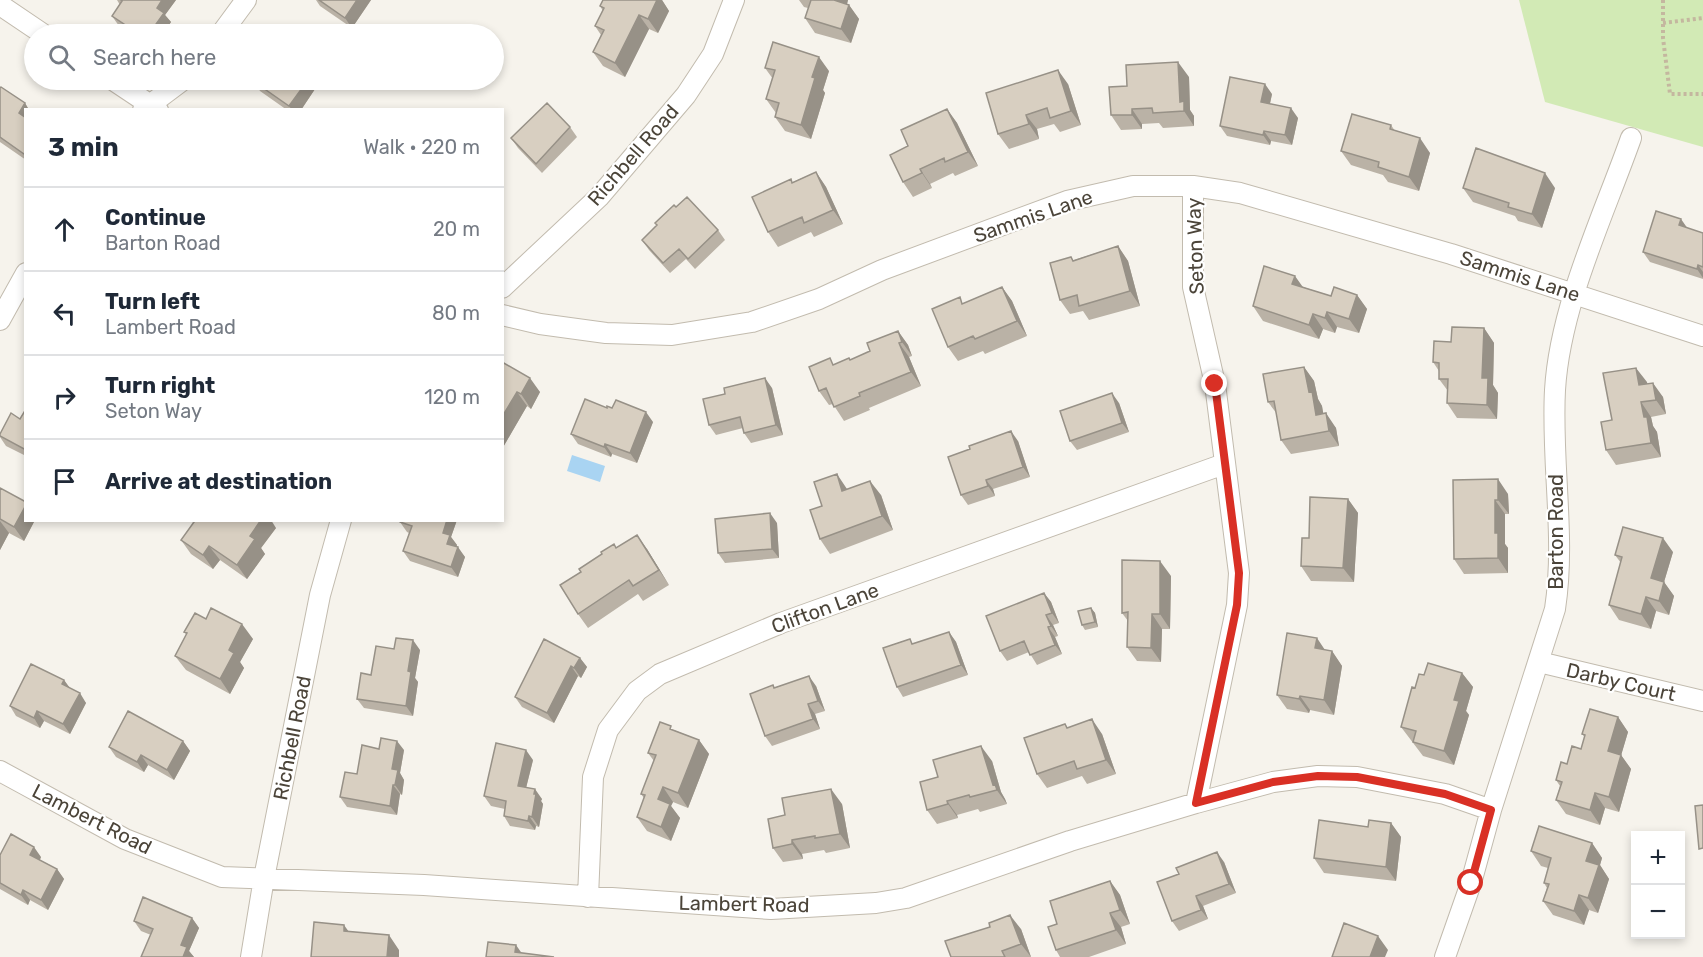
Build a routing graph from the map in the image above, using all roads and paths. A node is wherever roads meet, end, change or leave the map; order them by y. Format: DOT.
graph roads {
  1 [pos="246,0"];
  2 [pos="734,0"];
  3 [pos="1663,0"];
  4 [pos="0,5"];
  5 [pos="1703,18"];
  6 [pos="1663,23"];
  7 [pos="29,24"];
  8 [pos="228,24"];
  9 [pos="126,90"];
  10 [pos="171,90"];
  11 [pos="1703,94"];
  12 [pos="150,108"];
  13 [pos="1631,138"];
  14 [pos="1193,186"];
  15 [pos="24,277"];
  16 [pos="504,286"];
  17 [pos="1574,294"];
  18 [pos="504,315"];
  19 [pos="0,320"];
  20 [pos="1703,336"];
  21 [pos="1224,464"];
  22 [pos="340,522"];
  23 [pos="1539,662"];
  24 [pos="1703,701"];
  25 [pos="0,771"];
  26 [pos="1196,803"];
  27 [pos="1491,810"];
  28 [pos="264,878"];
  29 [pos="588,897"];
  30 [pos="251,957"];
  31 [pos="1445,957"];
  1 -- 8 [label="street"];
  2 -- 16 [label="street, Richbell Road"];
  3 -- 6 [label="path"];
  4 -- 7 [label="street"];
  5 -- 6 [label="path"];
  6 -- 11 [label="path"];
  9 -- 12 [label="street"];
  10 -- 12 [label="street"];
  13 -- 17 [label="street, Barton Road"];
  14 -- 17 [label="street, Sammis Lane"];
  14 -- 18 [label="street, Sammis Lane"];
  14 -- 21 [label="street, Seton Way"];
  15 -- 19 [label="street"];
  17 -- 20 [label="street, Sammis Lane"];
  17 -- 23 [label="street, Barton Road"];
  21 -- 26 [label="street, Seton Way"];
  21 -- 29 [label="street, Clifton Lane"];
  22 -- 28 [label="street, Richbell Road"];
  23 -- 24 [label="street, Darby Court"];
  23 -- 27 [label="street, Barton Road"];
  25 -- 28 [label="street, Lambert Road"];
  26 -- 27 [label="street, Lambert Road"];
  26 -- 29 [label="street, Lambert Road"];
  27 -- 31 [label="street, Barton Road"];
  28 -- 29 [label="street, Lambert Road"];
  28 -- 30 [label="street, Richbell Road"];
}
